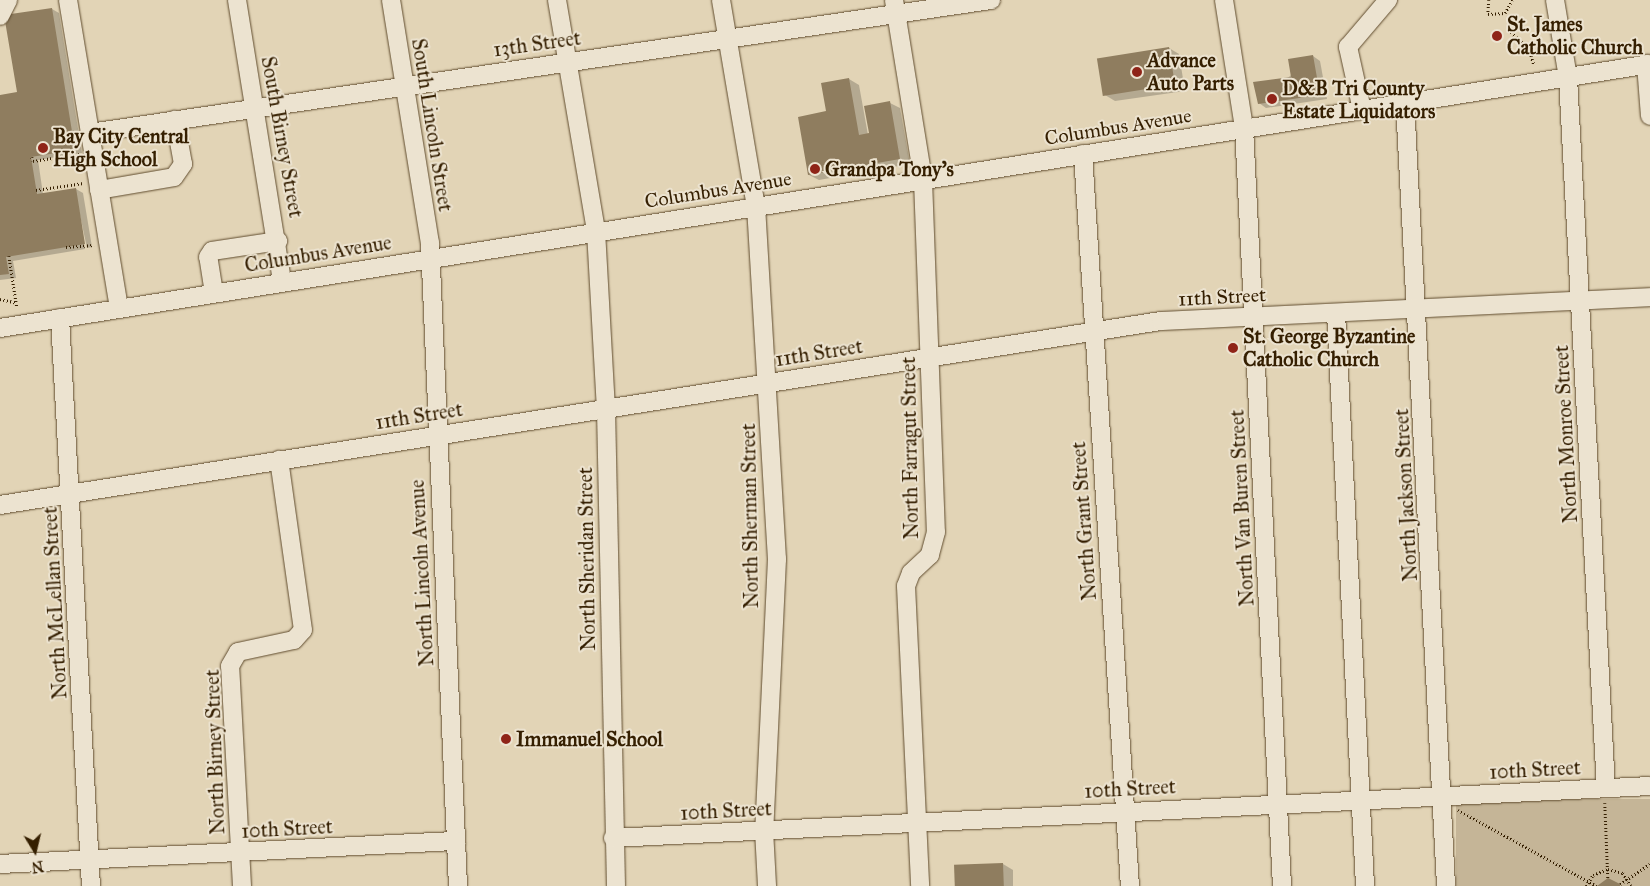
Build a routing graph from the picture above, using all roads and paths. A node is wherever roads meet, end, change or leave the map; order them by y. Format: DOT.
graph roads {
  1 [pos="8,0"];
  2 [pos="68,0"];
  3 [pos="237,0"];
  4 [pos="391,0"];
  5 [pos="557,0"];
  6 [pos="721,0"];
  7 [pos="991,0"];
  8 [pos="1224,0"];
  9 [pos="1388,0"];
  10 [pos="1489,0"];
  11 [pos="1512,0"];
  12 [pos="1555,0"];
  13 [pos="895,7"];
  14 [pos="0,16"];
  15 [pos="1511,32"];
  16 [pos="727,38"];
  17 [pos="567,62"];
  18 [pos="1534,64"];
  19 [pos="1648,64"];
  20 [pos="1568,78"];
  21 [pos="405,85"];
  22 [pos="1405,103"];
  23 [pos="255,108"];
  24 [pos="1362,110"];
  25 [pos="1650,116"];
  26 [pos="175,120"];
  27 [pos="1244,128"];
  28 [pos="90,134"];
  29 [pos="80,154"];
  30 [pos="1083,154"];
  31 [pos="32,157"];
  32 [pos="923,180"];
  33 [pos="92,186"];
  34 [pos="36,190"];
  35 [pos="756,206"];
  36 [pos="596,230"];
  37 [pos="278,241"];
  38 [pos="96,245"];
  39 [pos="66,247"];
  40 [pos="9,256"];
  41 [pos="428,258"];
  42 [pos="282,282"];
  43 [pos="214,293"];
  44 [pos="1650,297"];
  45 [pos="0,299"];
  46 [pos="1581,300"];
  47 [pos="119,308"];
  48 [pos="1418,308"];
  49 [pos="1336,313"];
  50 [pos="1255,316"];
  51 [pos="60,318"];
  52 [pos="0,328"];
  53 [pos="1092,331"];
  54 [pos="930,356"];
  55 [pos="767,383"];
  56 [pos="606,409"];
  57 [pos="436,434"];
  58 [pos="279,460"];
  59 [pos="70,494"];
  60 [pos="0,504"];
  61 [pos="1650,786"];
  62 [pos="1606,795"];
  63 [pos="1441,796"];
  64 [pos="1361,799"];
  65 [pos="1277,803"];
  66 [pos="1456,810"];
  67 [pos="1126,811"];
  68 [pos="918,822"];
  69 [pos="764,830"];
  70 [pos="613,838"];
  71 [pos="456,841"];
  72 [pos="241,853"];
  73 [pos="90,859"];
  74 [pos="0,864"];
  75 [pos="1650,864"];
  76 [pos="1608,868"];
  77 [pos="1608,878"];
  78 [pos="1628,879"];
  79 [pos="1588,881"];
  80 [pos="1620,884"];
  81 [pos="91,886"];
  82 [pos="242,886"];
  83 [pos="458,886"];
  84 [pos="616,886"];
  85 [pos="767,886"];
  86 [pos="920,886"];
  87 [pos="1130,886"];
  88 [pos="1282,886"];
  89 [pos="1365,886"];
  90 [pos="1446,886"];
  91 [pos="1586,886"];
  92 [pos="1597,886"];
  93 [pos="1631,886"];
  1 -- 14 [label="street"];
  2 -- 28 [label="street"];
  3 -- 23 [label="street, South Birney Street"];
  4 -- 21 [label="street, South Lincoln Street"];
  5 -- 17 [label="street, North Sheridan Street"];
  6 -- 16 [label="street, North Sherman Street"];
  7 -- 13 [label="street, 13th Street"];
  8 -- 27 [label="street, North Van Buren Street"];
  9 -- 24 [label="street"];
  10 -- 11 [label="path"];
  12 -- 20 [label="street, North Monroe Street"];
  13 -- 16 [label="street, 13th Street"];
  13 -- 32 [label="street, North Farragut Street"];
  15 -- 18 [label="path"];
  16 -- 17 [label="street, 13th Street"];
  16 -- 35 [label="street, North Sherman Street"];
  17 -- 21 [label="street, 13th Street"];
  17 -- 36 [label="street, North Sheridan Street"];
  19 -- 20 [label="street, Columbus Avenue"];
  19 -- 25 [label="street"];
  20 -- 22 [label="street, Columbus Avenue"];
  20 -- 46 [label="street, North Monroe Street"];
  21 -- 23 [label="street, 13th Street"];
  21 -- 41 [label="street, South Lincoln Street"];
  22 -- 24 [label="street, Columbus Avenue"];
  22 -- 48 [label="street, North Jackson Street"];
  23 -- 26 [label="street, 13th Street"];
  23 -- 37 [label="street, South Birney Street"];
  24 -- 27 [label="street, Columbus Avenue"];
  26 -- 28 [label="street, 13th Street"];
  26 -- 33 [label="street"];
  27 -- 30 [label="street, Columbus Avenue"];
  27 -- 50 [label="street, North Van Buren Street"];
  28 -- 33 [label="street"];
  29 -- 31 [label="path"];
  30 -- 32 [label="street, Columbus Avenue"];
  30 -- 53 [label="street, North Grant Street"];
  32 -- 35 [label="street, Columbus Avenue"];
  32 -- 54 [label="street, North Farragut Street"];
  33 -- 34 [label="path"];
  33 -- 47 [label="street"];
  35 -- 36 [label="street, Columbus Avenue"];
  35 -- 55 [label="street, North Sherman Street"];
  36 -- 41 [label="street, Columbus Avenue"];
  36 -- 56 [label="street, North Sheridan Street"];
  37 -- 42 [label="street, South Birney Street"];
  37 -- 43 [label="street"];
  38 -- 39 [label="path"];
  40 -- 45 [label="path"];
  41 -- 42 [label="street, Columbus Avenue"];
  41 -- 57 [label="street, North Lincoln Avenue"];
  42 -- 43 [label="street, Columbus Avenue"];
  43 -- 47 [label="street, Columbus Avenue"];
  44 -- 46 [label="street, 11th Street"];
  46 -- 48 [label="street, 11th Street"];
  46 -- 62 [label="street, North Monroe Street"];
  47 -- 51 [label="street, Columbus Avenue"];
  48 -- 49 [label="street, 11th Street"];
  48 -- 63 [label="street, North Jackson Street"];
  49 -- 50 [label="street, 11th Street"];
  49 -- 64 [label="street"];
  50 -- 53 [label="street, 11th Street"];
  50 -- 65 [label="street, North Van Buren Street"];
  51 -- 52 [label="street, Columbus Avenue"];
  51 -- 59 [label="street, North McLellan Street"];
  53 -- 54 [label="street, 11th Street"];
  53 -- 67 [label="street, North Grant Street"];
  54 -- 55 [label="street, 11th Street"];
  54 -- 68 [label="street, North Farragut Street"];
  55 -- 56 [label="street, 11th Street"];
  55 -- 69 [label="street, North Sherman Street"];
  56 -- 57 [label="street, 11th Street"];
  56 -- 70 [label="street, North Sheridan Street"];
  57 -- 58 [label="street, 11th Street"];
  57 -- 71 [label="street, North Lincoln Avenue"];
  58 -- 59 [label="street, 11th Street"];
  58 -- 72 [label="street, North Birney Street"];
  59 -- 60 [label="street, 11th Street"];
  59 -- 73 [label="street, North McLellan Street"];
  61 -- 62 [label="street, 10th Street"];
  62 -- 63 [label="street, 10th Street"];
  62 -- 76 [label="path"];
  63 -- 64 [label="street, 10th Street"];
  63 -- 90 [label="street, North Jackson Street"];
  64 -- 65 [label="street, 10th Street"];
  64 -- 89 [label="street"];
  65 -- 67 [label="street, 10th Street"];
  65 -- 88 [label="street, North Van Buren Street"];
  66 -- 79 [label="path"];
  67 -- 68 [label="street, 10th Street"];
  67 -- 87 [label="street, North Grant Street"];
  68 -- 69 [label="street, 10th Street"];
  68 -- 86 [label="street, North Farragut Street"];
  69 -- 70 [label="street, 10th Street"];
  69 -- 85 [label="street, North Sherman Street"];
  70 -- 84 [label="street, North Sheridan Street"];
  71 -- 72 [label="street, 10th Street"];
  71 -- 83 [label="street, North Lincoln Avenue"];
  72 -- 73 [label="street, 10th Street"];
  72 -- 82 [label="street, North Birney Street"];
  73 -- 74 [label="street, 10th Street"];
  73 -- 81 [label="street, North McLellan Street"];
  75 -- 78 [label="path"];
  76 -- 77 [label="path"];
  76 -- 78 [label="path"];
  76 -- 79 [label="path"];
  78 -- 80 [label="path"];
  78 -- 93 [label="path"];
  79 -- 91 [label="path"];
  79 -- 92 [label="path"];
}
